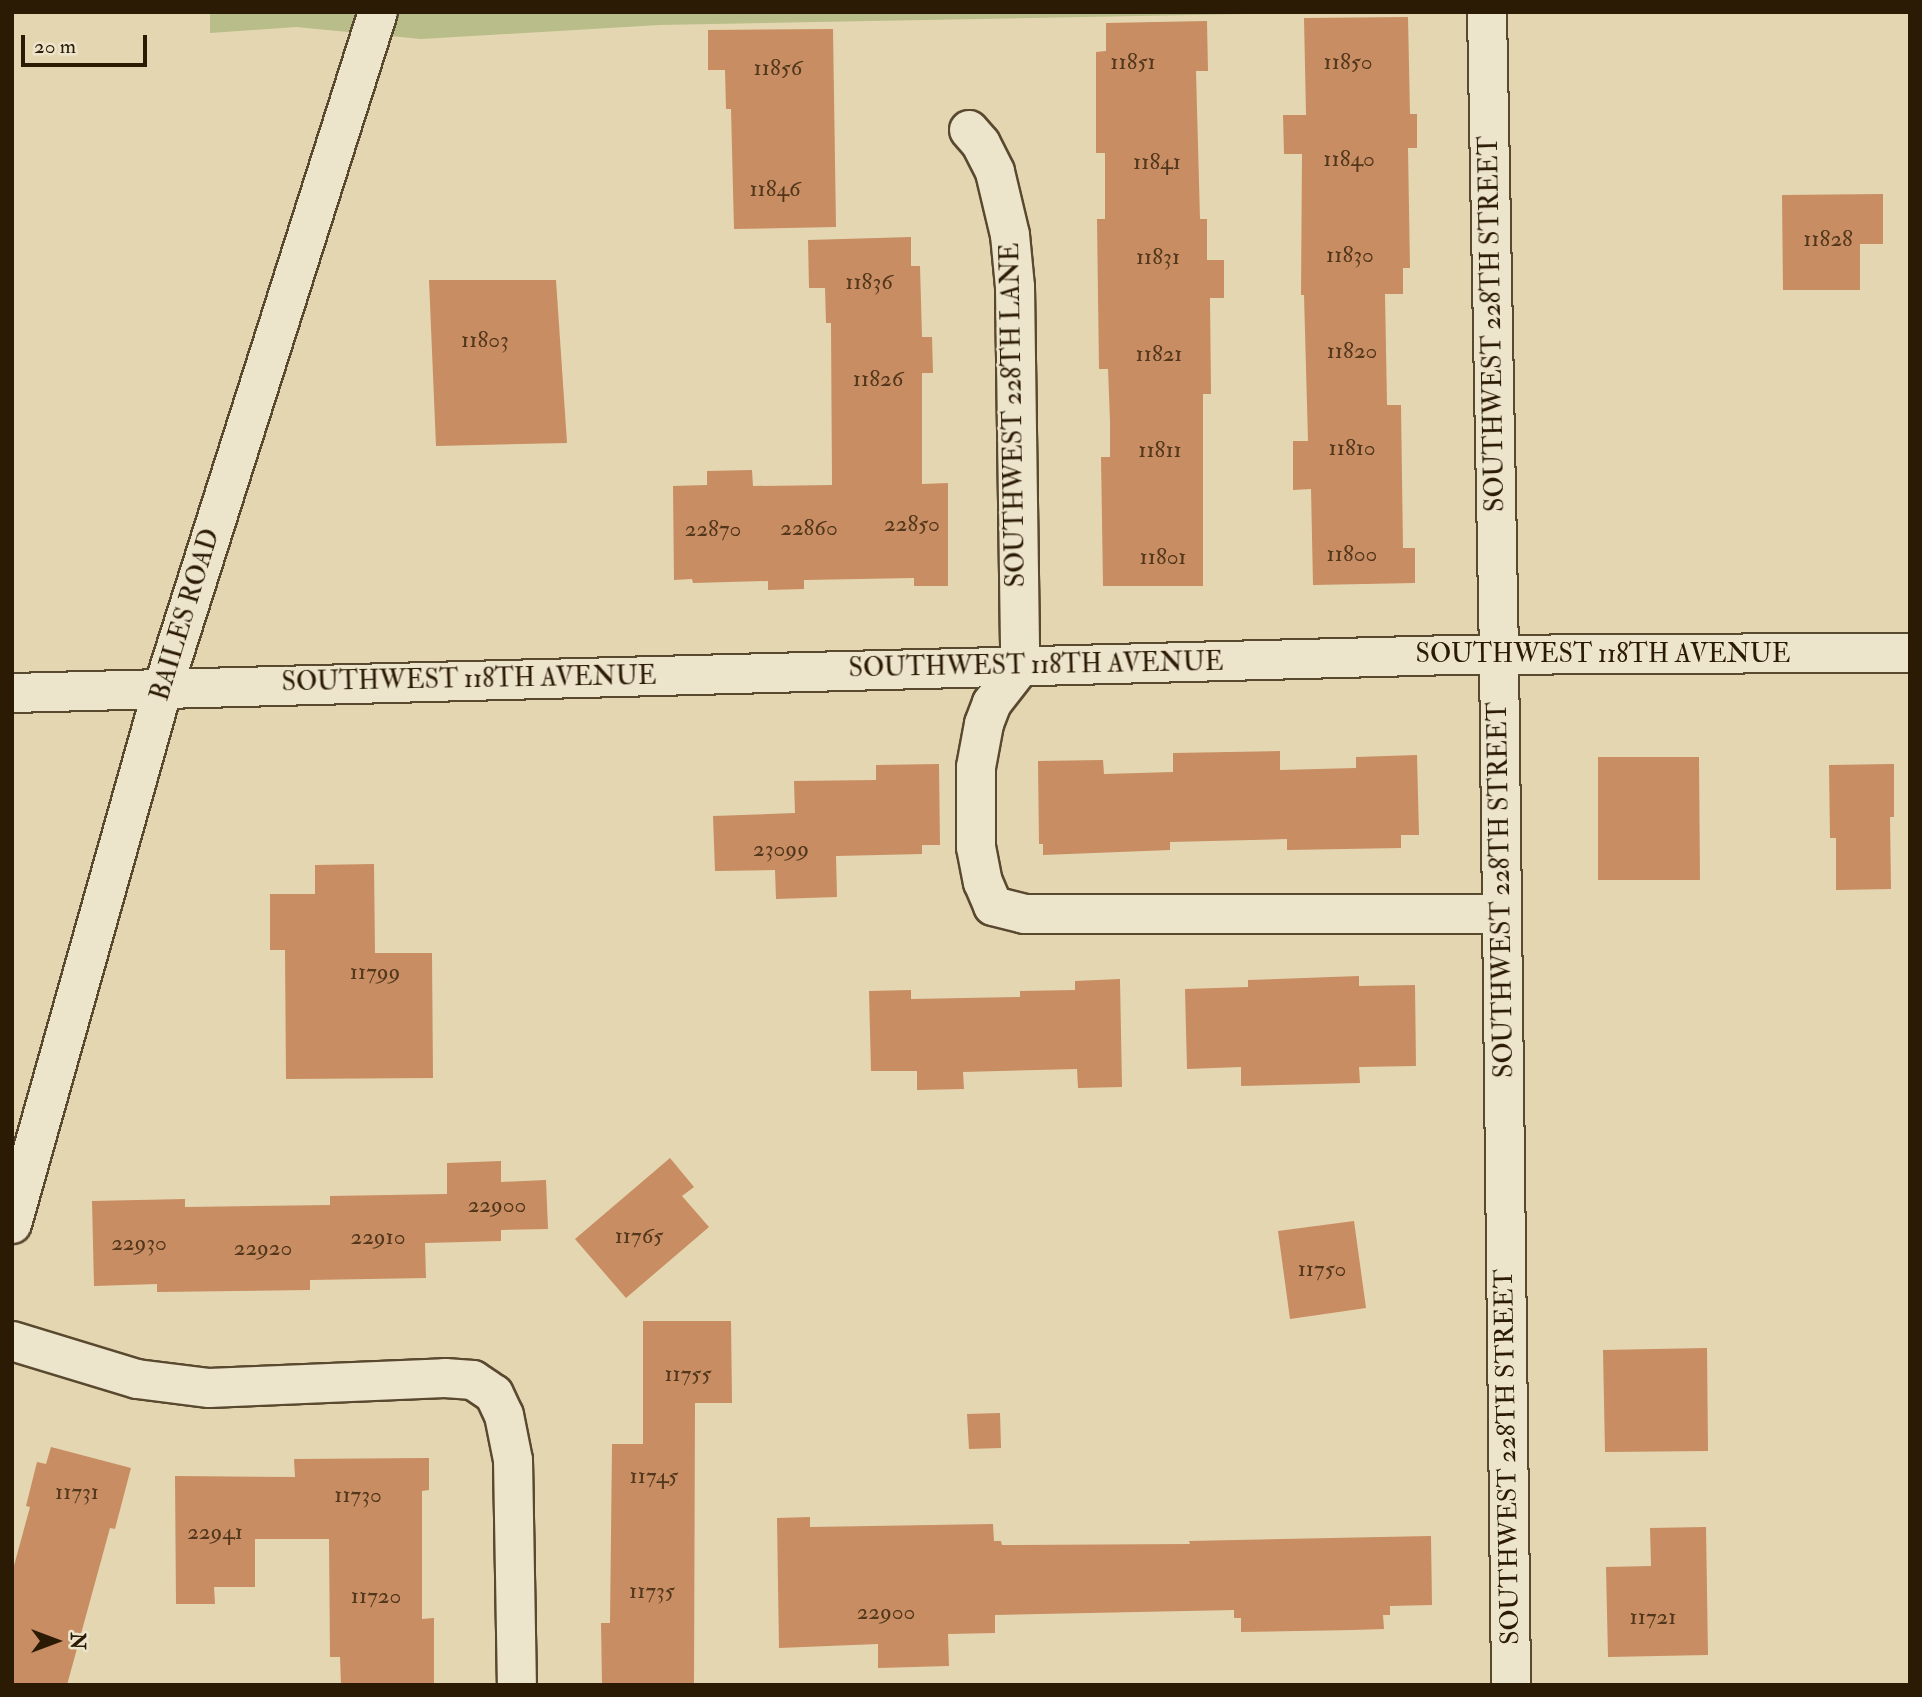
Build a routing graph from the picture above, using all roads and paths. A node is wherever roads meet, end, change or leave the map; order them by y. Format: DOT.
graph roads {
  1 [pos="378,12"];
  2 [pos="1487,12"];
  3 [pos="969,131"];
  4 [pos="1910,653"];
  5 [pos="1499,656"];
  6 [pos="1020,667"];
  7 [pos="163,688"];
  8 [pos="12,693"];
  9 [pos="1502,914"];
  10 [pos="12,1224"];
  11 [pos="12,1342"];
  12 [pos="517,1685"];
  13 [pos="1511,1685"];
  1 -- 7 [label="street, BAILES ROAD"];
  2 -- 5 [label="street, SOUTHWEST 228TH STREET"];
  3 -- 6 [label="street, SOUTHWEST 228TH LANE"];
  4 -- 5 [label="street, SOUTHWEST 118TH AVENUE"];
  5 -- 6 [label="street, SOUTHWEST 118TH AVENUE"];
  5 -- 9 [label="street, SOUTHWEST 228TH STREET"];
  6 -- 7 [label="street, SOUTHWEST 118TH AVENUE"];
  6 -- 9 [label="street"];
  7 -- 8 [label="street, SOUTHWEST 118TH AVENUE"];
  7 -- 10 [label="street, BAILES ROAD"];
  9 -- 13 [label="street, SOUTHWEST 228TH STREET"];
  11 -- 12 [label="street"];
}
